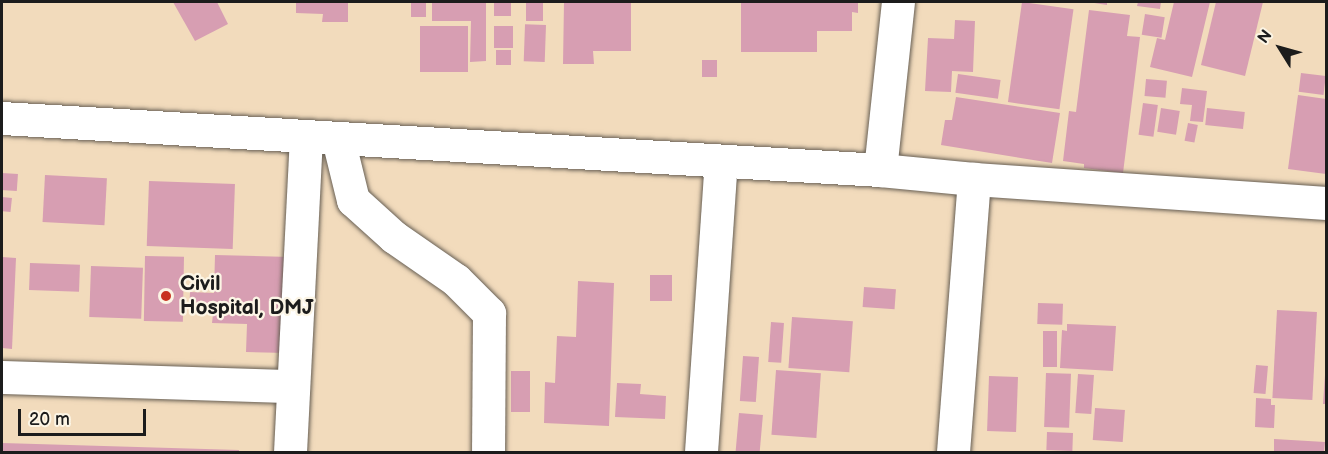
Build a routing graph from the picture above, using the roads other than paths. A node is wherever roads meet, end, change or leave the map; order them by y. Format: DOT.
graph roads {
  1 [pos="898,2"];
  2 [pos="2,118"];
  3 [pos="322,138"];
  4 [pos="721,162"];
  5 [pos="880,170"];
  6 [pos="974,179"];
  7 [pos="1326,203"];
  8 [pos="2,377"];
  9 [pos="293,386"];
  10 [pos="290,453"];
  11 [pos="488,453"];
  12 [pos="701,453"];
  13 [pos="952,453"];
  1 -- 5 [label="street"];
  2 -- 3 [label="street"];
  3 -- 4 [label="street"];
  3 -- 9 [label="street"];
  3 -- 11 [label="street"];
  4 -- 5 [label="street"];
  4 -- 12 [label="street"];
  5 -- 6 [label="street"];
  6 -- 7 [label="street"];
  6 -- 13 [label="street"];
  8 -- 9 [label="street"];
  9 -- 10 [label="street"];
}
